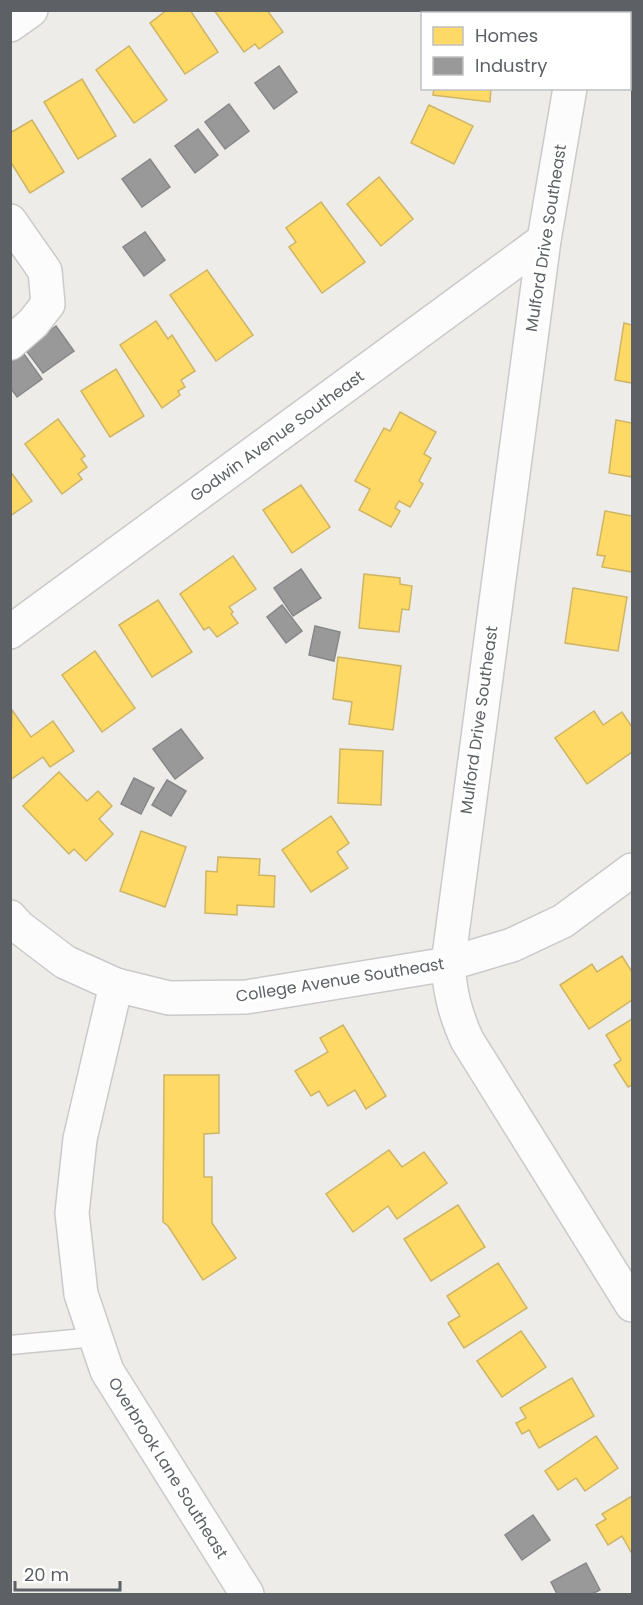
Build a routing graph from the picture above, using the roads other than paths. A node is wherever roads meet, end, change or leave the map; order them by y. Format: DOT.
graph roads {
  1 [pos="31,10"];
  2 [pos="10,25"];
  3 [pos="570,90"];
  4 [pos="10,221"];
  5 [pos="544,240"];
  6 [pos="10,343"];
  7 [pos="10,632"];
  8 [pos="633,870"];
  9 [pos="10,917"];
  10 [pos="448,964"];
  11 [pos="116,985"];
  12 [pos="633,1305"];
  13 [pos="96,1337"];
  14 [pos="10,1345"];
  15 [pos="247,1594"];
  1 -- 2 [label="street"];
  3 -- 5 [label="street, Mulford Drive Southeast"];
  4 -- 6 [label="street"];
  5 -- 7 [label="street, Godwin Avenue Southeast"];
  5 -- 10 [label="street, Mulford Drive Southeast"];
  8 -- 10 [label="street, College Avenue Southeast"];
  9 -- 11 [label="street, College Avenue Southeast"];
  10 -- 11 [label="street, College Avenue Southeast"];
  10 -- 12 [label="street, Mulford Drive Southeast"];
  11 -- 13 [label="street, Overbrook Lane Southeast"];
  13 -- 14 [label="lane"];
  13 -- 15 [label="street, Overbrook Lane Southeast"];
}
